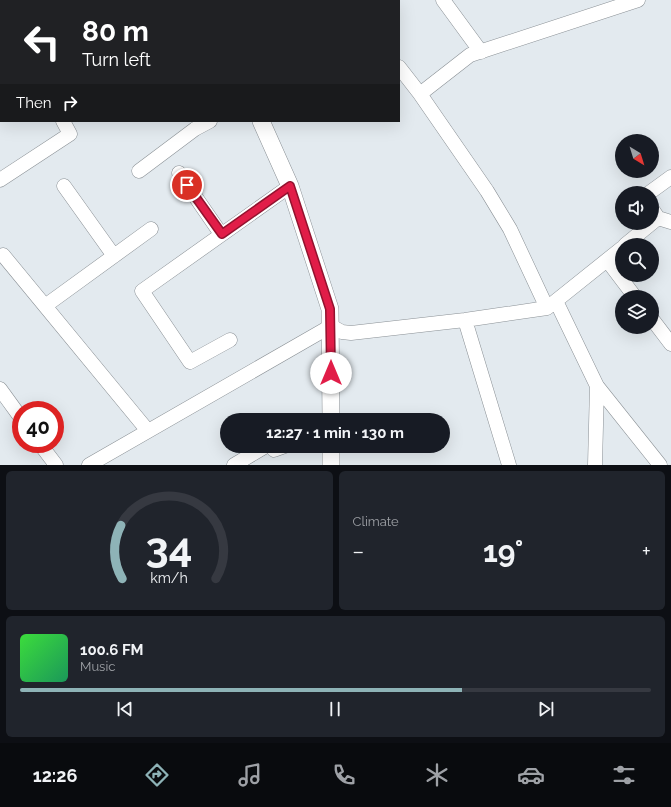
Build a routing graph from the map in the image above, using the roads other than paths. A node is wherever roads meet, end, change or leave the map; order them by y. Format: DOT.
graph roads {
  1 [pos="443,0"];
  2 [pos="638,0"];
  3 [pos="481,52"];
  4 [pos="400,68"];
  5 [pos="420,94"];
  6 [pos="64,122"];
  7 [pos="208,122"];
  8 [pos="261,122"];
  9 [pos="139,171"];
  10 [pos="179,173"];
  11 [pos="671,177"];
  12 [pos="0,180"];
  13 [pos="64,186"];
  14 [pos="290,186"];
  15 [pos="659,186"];
  16 [pos="660,216"];
  17 [pos="151,229"];
  18 [pos="222,234"];
  19 [pos="633,238"];
  20 [pos="615,254"];
  21 [pos="3,255"];
  22 [pos="114,256"];
  23 [pos="607,260"];
  24 [pos="630,290"];
  25 [pos="552,304"];
  26 [pos="44,306"];
  27 [pos="465,320"];
  28 [pos="331,326"];
  29 [pos="659,328"];
  30 [pos="230,340"];
  31 [pos="671,344"];
  32 [pos="597,386"];
  33 [pos="0,389"];
  34 [pos="12,406"];
  35 [pos="330,413"];
  36 [pos="148,432"];
  37 [pos="47,453"];
  38 [pos="254,453"];
  39 [pos="331,453"];
  40 [pos="56,465"];
  41 [pos="89,465"];
  42 [pos="234,465"];
  43 [pos="331,465"];
  44 [pos="509,465"];
  45 [pos="595,465"];
  46 [pos="660,465"];
  1 -- 3 [label="street"];
  2 -- 3 [label="street"];
  3 -- 5 [label="street"];
  4 -- 5 [label="street"];
  5 -- 25 [label="street"];
  6 -- 12 [label="street"];
  7 -- 9 [label="street"];
  8 -- 14 [label="street"];
  10 -- 18 [label="street"];
  11 -- 15 [label="street"];
  13 -- 22 [label="street"];
  14 -- 18 [label="street"];
  14 -- 28 [label="street"];
  16 -- 19 [label="street"];
  17 -- 22 [label="street"];
  18 -- 30 [label="street"];
  20 -- 23 [label="street"];
  21 -- 26 [label="street"];
  22 -- 26 [label="street"];
  23 -- 24 [label="street"];
  23 -- 25 [label="street"];
  25 -- 27 [label="street"];
  25 -- 32 [label="street"];
  26 -- 36 [label="street"];
  27 -- 28 [label="street"];
  27 -- 44 [label="street"];
  28 -- 35 [label="street"];
  28 -- 36 [label="street"];
  29 -- 31 [label="street"];
  32 -- 45 [label="street"];
  32 -- 46 [label="street"];
  33 -- 34 [label="street"];
  36 -- 41 [label="street"];
  37 -- 40 [label="street"];
  38 -- 42 [label="street"];
  39 -- 43 [label="street"];
}
